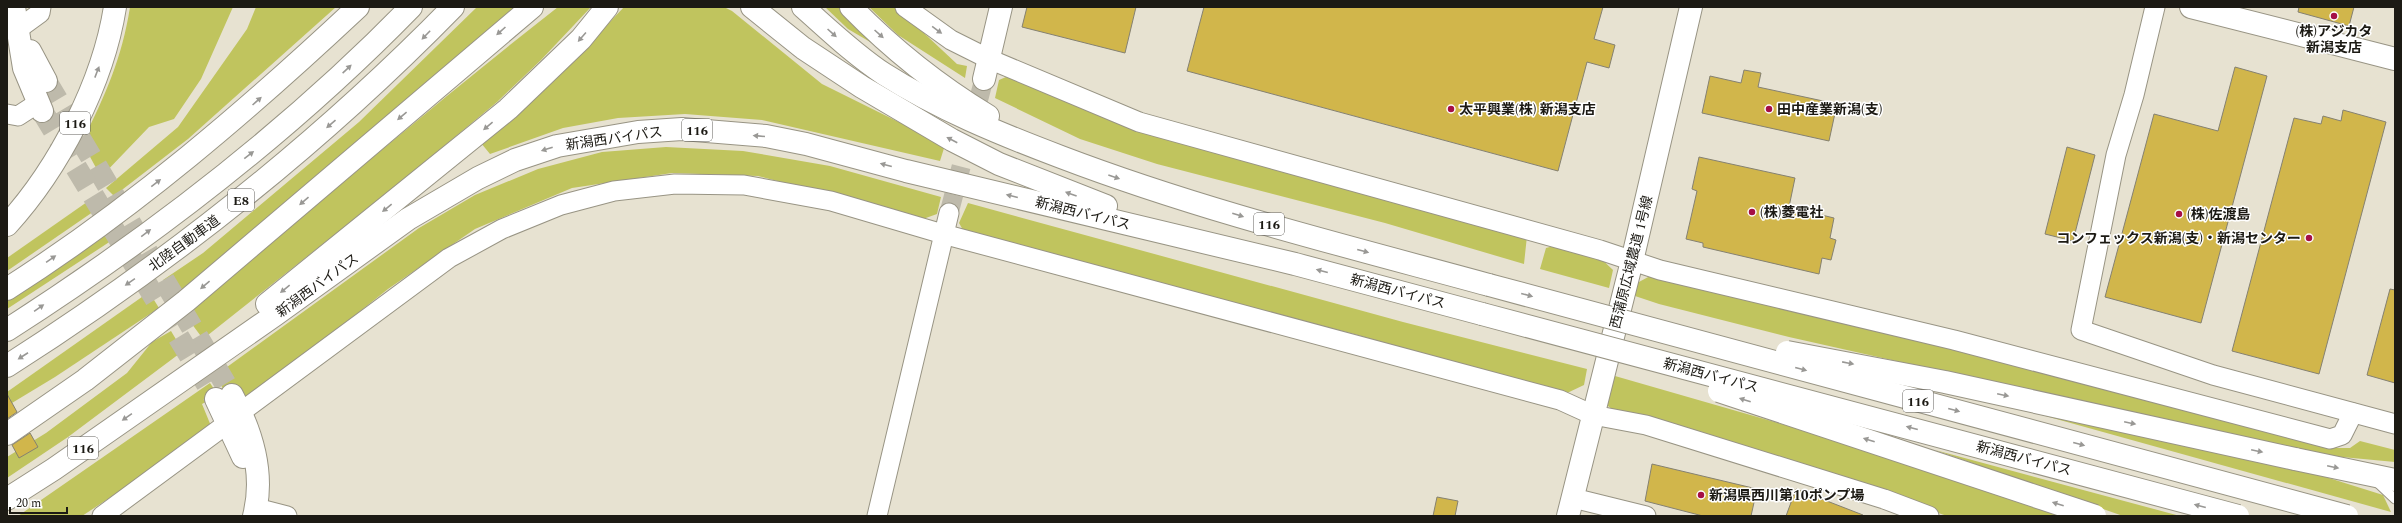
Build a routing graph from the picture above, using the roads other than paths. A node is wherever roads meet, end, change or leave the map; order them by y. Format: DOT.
graph roads {
  1 [pos="14,7"];
  2 [pos="41,7"];
  3 [pos="115,7"];
  4 [pos="358,7"];
  5 [pos="412,7"];
  6 [pos="453,7"];
  7 [pos="532,7"];
  8 [pos="607,7"];
  9 [pos="752,7"];
  10 [pos="770,7"];
  11 [pos="803,7"];
  12 [pos="851,7"];
  13 [pos="905,7"];
  14 [pos="1001,7"];
  15 [pos="1690,7"];
  16 [pos="2155,7"];
  17 [pos="2192,7"];
  18 [pos="18,29"];
  19 [pos="2395,59"];
  20 [pos="987,69"];
  21 [pos="46,81"];
  22 [pos="862,87"];
  23 [pos="86,100"];
  24 [pos="40,107"];
  25 [pos="7,114"];
  26 [pos="1051,153"];
  27 [pos="7,202"];
  28 [pos="949,213"];
  29 [pos="7,225"];
  30 [pos="943,234"];
  31 [pos="1632,261"];
  32 [pos="1295,264"];
  33 [pos="7,289"];
  34 [pos="1482,314"];
  35 [pos="1604,316"];
  36 [pos="7,330"];
  37 [pos="7,366"];
  38 [pos="158,395"];
  39 [pos="229,408"];
  40 [pos="2353,413"];
  41 [pos="1593,415"];
  42 [pos="2395,424"];
  43 [pos="7,434"];
  44 [pos="2361,473"];
  45 [pos="2395,475"];
  46 [pos="2395,480"];
  47 [pos="7,499"];
  48 [pos="2395,499"];
  49 [pos="1570,507"];
  50 [pos="255,512"];
  51 [pos="102,516"];
  52 [pos="288,516"];
  53 [pos="877,516"];
  54 [pos="1646,516"];
  55 [pos="1929,516"];
  56 [pos="2095,516"];
  57 [pos="2238,516"];
  58 [pos="2347,516"];
  1 -- 18 [label="main road"];
  2 -- 18 [label="street"];
  23 -- 3 [label="main road, 116, one-way"];
  33 -- 4 [label="main road, one-way"];
  36 -- 5 [label="main road, E8, one-way"];
  6 -- 37 [label="main road, 北陸自動車道 / E8, one-way"];
  7 -- 43 [label="main road, one-way"];
  8 -- 38 [label="main road, one-way"];
  9 -- 22 [label="main road"];
  10 -- 22 [label="main road"];
  11 -- 26 [label="main road, 新潟西バイパス / 116, one-way"];
  12 -- 26 [label="main road, one-way"];
  13 -- 20 [label="street, one-way"];
  14 -- 20 [label="main road"];
  15 -- 31 [label="main road, 西蒲原広域農道 1号線"];
  16 -- 40 [label="street"];
  17 -- 19 [label="main road"];
  18 -- 21 [label="main road"];
  18 -- 24 [label="main road"];
  20 -- 31 [label="street"];
  32 -- 22 [label="main road, one-way"];
  23 -- 27 [label="main road"];
  23 -- 29 [label="main road, 116"];
  24 -- 25 [label="street"];
  26 -- 35 [label="main road, 新潟西バイパス / 116, one-way, bridge"];
  28 -- 30 [label="street"];
  30 -- 39 [label="street"];
  30 -- 41 [label="street"];
  30 -- 53 [label="street"];
  31 -- 40 [label="street"];
  31 -- 41 [label="main road, 西蒲原広域農道 1号線"];
  34 -- 32 [label="main road, 新潟西バイパス / 116, one-way"];
  32 -- 38 [label="main road, 新潟西バイパス / 116, one-way"];
  56 -- 34 [label="main road, one-way, bridge"];
  57 -- 34 [label="main road, 新潟西バイパス / 116, one-way, bridge"];
  35 -- 44 [label="main road, one-way, bridge"];
  35 -- 58 [label="main road, 新潟西バイパス / 116, one-way, bridge"];
  38 -- 47 [label="main road, 新潟西バイパス / 116, one-way"];
  39 -- 50 [label="main road"];
  39 -- 51 [label="street"];
  40 -- 42 [label="street"];
  41 -- 49 [label="main road, 西蒲原広域農道 1号線"];
  41 -- 55 [label="street"];
  44 -- 45 [label="main road"];
  44 -- 46 [label="main road"];
  44 -- 48 [label="lane"];
  49 -- 54 [label="street"];
  50 -- 52 [label="street"];
}
